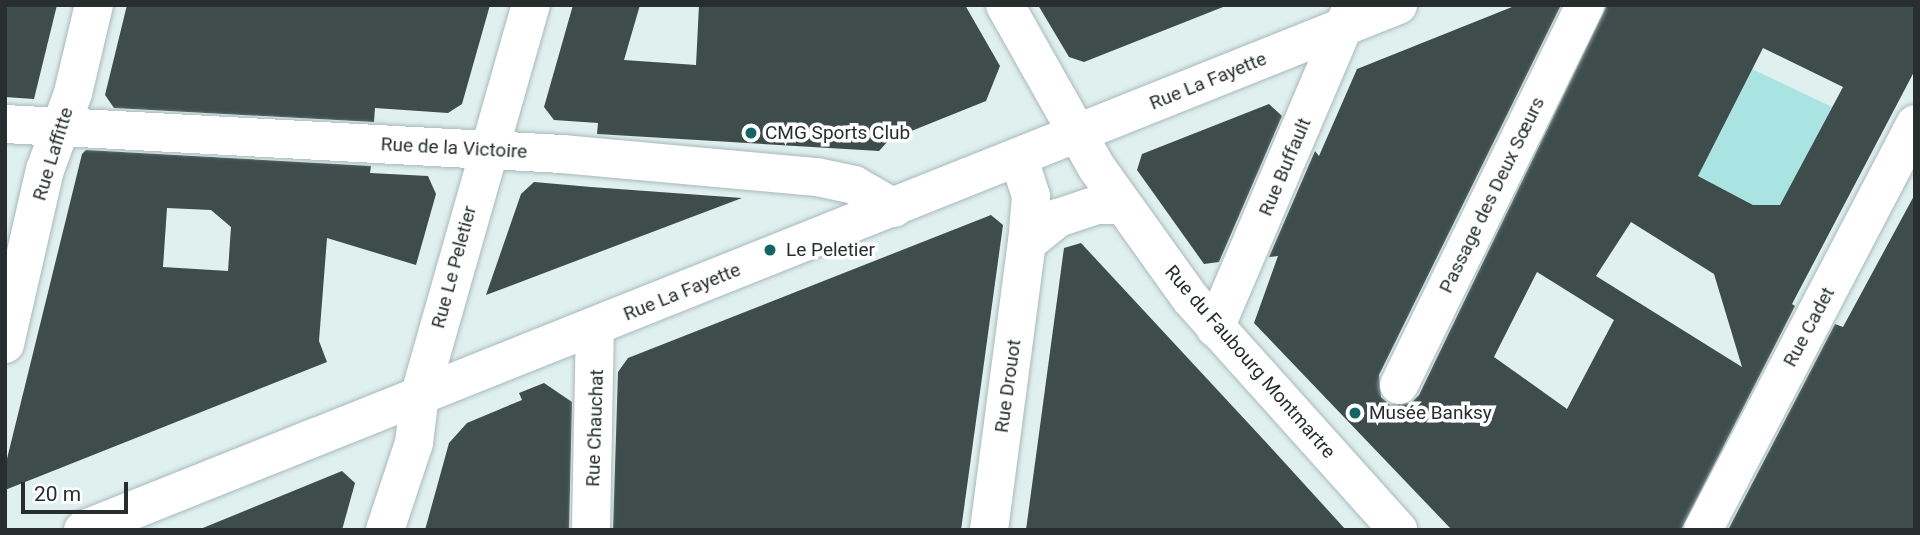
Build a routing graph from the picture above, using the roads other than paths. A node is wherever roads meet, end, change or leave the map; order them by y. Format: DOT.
graph roads {
  1 [pos="93,5"];
  2 [pos="531,5"];
  3 [pos="1005,5"];
  4 [pos="1398,5"];
  5 [pos="1585,5"];
  6 [pos="1349,16"];
  7 [pos="5,124"];
  8 [pos="1915,124"];
  9 [pos="62,127"];
  10 [pos="1078,133"];
  11 [pos="486,149"];
  12 [pos="1019,158"];
  13 [pos="1121,205"];
  14 [pos="894,208"];
  15 [pos="1027,243"];
  16 [pos="595,327"];
  17 [pos="1215,328"];
  18 [pos="5,344"];
  19 [pos="1399,384"];
  20 [pos="420,394"];
  21 [pos="83,530"];
  22 [pos="385,530"];
  23 [pos="591,530"];
  24 [pos="989,530"];
  25 [pos="1398,530"];
  26 [pos="1703,530"];
  1 -- 9 [label="street, Rue Laffitte"];
  2 -- 11 [label="street, Rue Le Peletier"];
  3 -- 10 [label="street, Rue du Faubourg Montmartre"];
  4 -- 6 [label="street, Rue La Fayette"];
  5 -- 19 [label="street, Passage des Deux Sœurs"];
  6 -- 10 [label="street, Rue La Fayette"];
  6 -- 17 [label="street, Rue Buffault"];
  7 -- 9 [label="street, Rue de la Victoire"];
  8 -- 26 [label="street, Rue Cadet"];
  9 -- 11 [label="street, Rue de la Victoire"];
  9 -- 18 [label="street, Rue Laffitte"];
  10 -- 12 [label="street, Rue La Fayette"];
  10 -- 13 [label="street, Rue du Faubourg Montmartre"];
  11 -- 14 [label="street, Rue de la Victoire"];
  11 -- 20 [label="street, Rue Le Peletier"];
  12 -- 14 [label="street, Rue La Fayette"];
  12 -- 15 [label="street, Rue Drouot"];
  13 -- 15 [label="street"];
  13 -- 17 [label="street, Rue du Faubourg Montmartre"];
  14 -- 16 [label="street, Rue La Fayette"];
  15 -- 24 [label="street, Rue Drouot"];
  16 -- 20 [label="street, Rue La Fayette"];
  16 -- 23 [label="street, Rue Chauchat"];
  17 -- 25 [label="street, Rue du Faubourg Montmartre"];
  20 -- 21 [label="street, Rue La Fayette"];
  20 -- 22 [label="street, Rue Le Peletier"];
}
